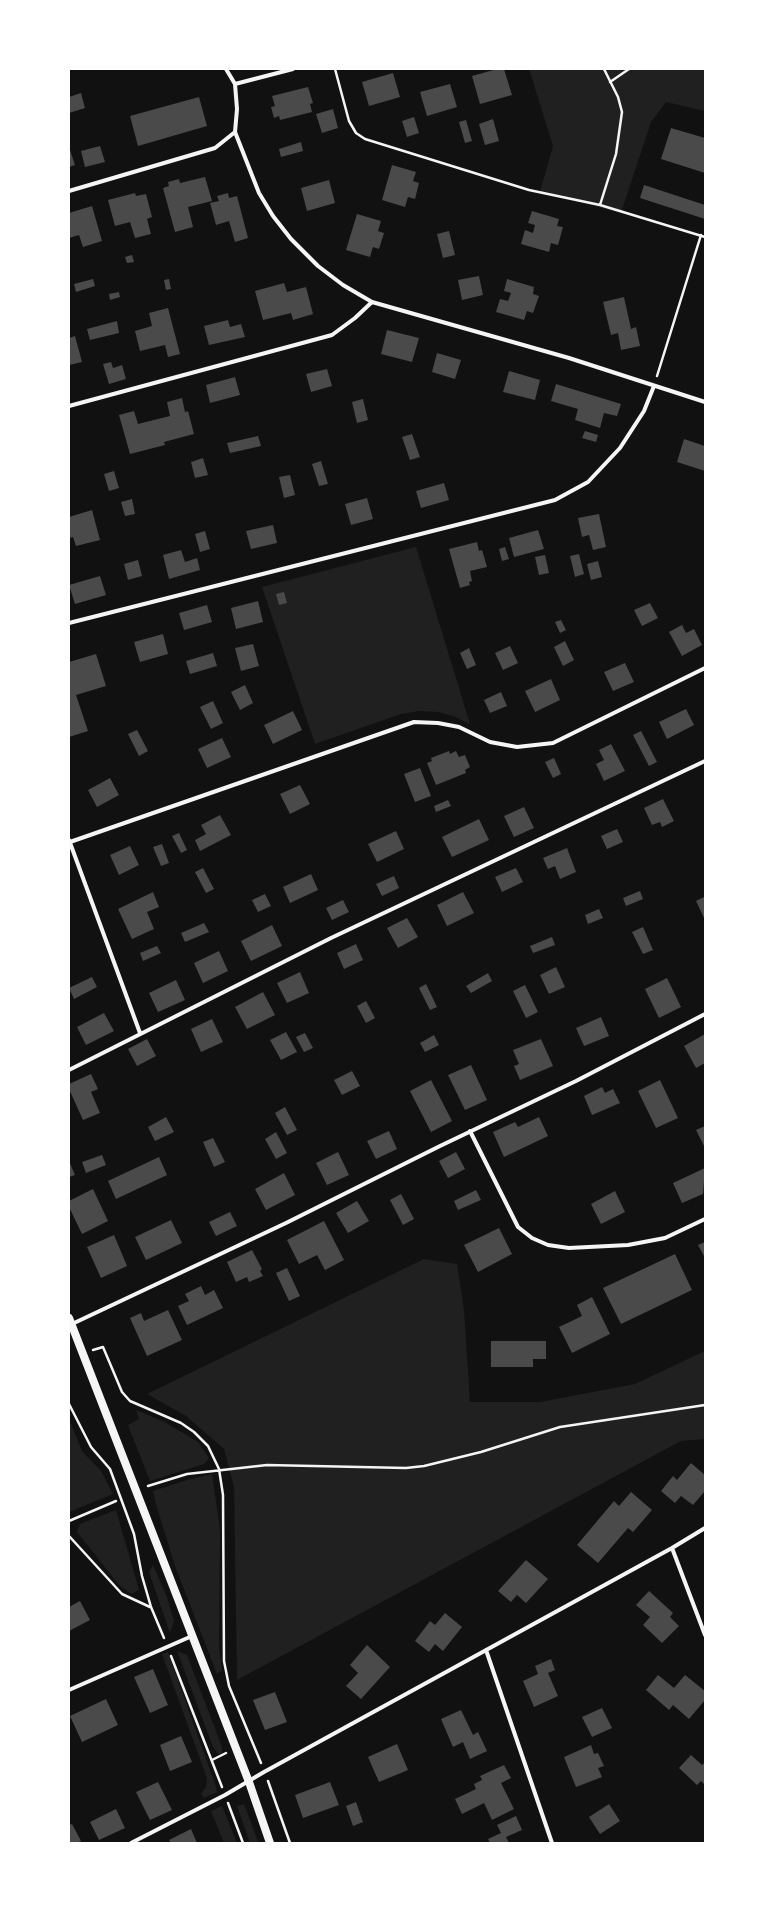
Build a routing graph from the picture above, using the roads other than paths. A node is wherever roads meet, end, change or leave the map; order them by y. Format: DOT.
graph roads {
  1 [pos="226,69"];
  2 [pos="293,69"];
  3 [pos="235,84"];
  4 [pos="235,132"];
  5 [pos="69,191"];
  6 [pos="372,302"];
  7 [pos="654,386"];
  8 [pos="705,402"];
  9 [pos="69,406"];
  10 [pos="69,623"];
  11 [pos="705,668"];
  12 [pos="705,761"];
  13 [pos="69,841"];
  14 [pos="705,1014"];
  15 [pos="140,1033"];
  16 [pos="69,1070"];
  17 [pos="470,1131"];
  18 [pos="705,1219"];
  19 [pos="70,1321"];
  20 [pos="705,1528"];
  21 [pos="672,1548"];
  22 [pos="705,1635"];
  23 [pos="192,1636"];
  24 [pos="486,1650"];
  25 [pos="69,1690"];
  26 [pos="249,1782"];
  27 [pos="131,1843"];
  28 [pos="270,1843"];
  29 [pos="552,1843"];
  1 -- 3 [label="street"];
  2 -- 3 [label="street"];
  3 -- 4 [label="street"];
  4 -- 5 [label="street"];
  4 -- 6 [label="street"];
  6 -- 7 [label="street"];
  6 -- 9 [label="street"];
  7 -- 8 [label="street"];
  7 -- 10 [label="street"];
  11 -- 13 [label="street"];
  12 -- 15 [label="street"];
  13 -- 15 [label="street"];
  14 -- 17 [label="street"];
  15 -- 16 [label="street"];
  17 -- 18 [label="street"];
  17 -- 19 [label="street"];
  19 -- 23 [label="main road"];
  20 -- 21 [label="street"];
  21 -- 22 [label="street"];
  21 -- 24 [label="street"];
  23 -- 25 [label="street"];
  23 -- 26 [label="main road"];
  24 -- 26 [label="street"];
  24 -- 29 [label="street"];
  26 -- 27 [label="street"];
  26 -- 28 [label="main road"];
}
